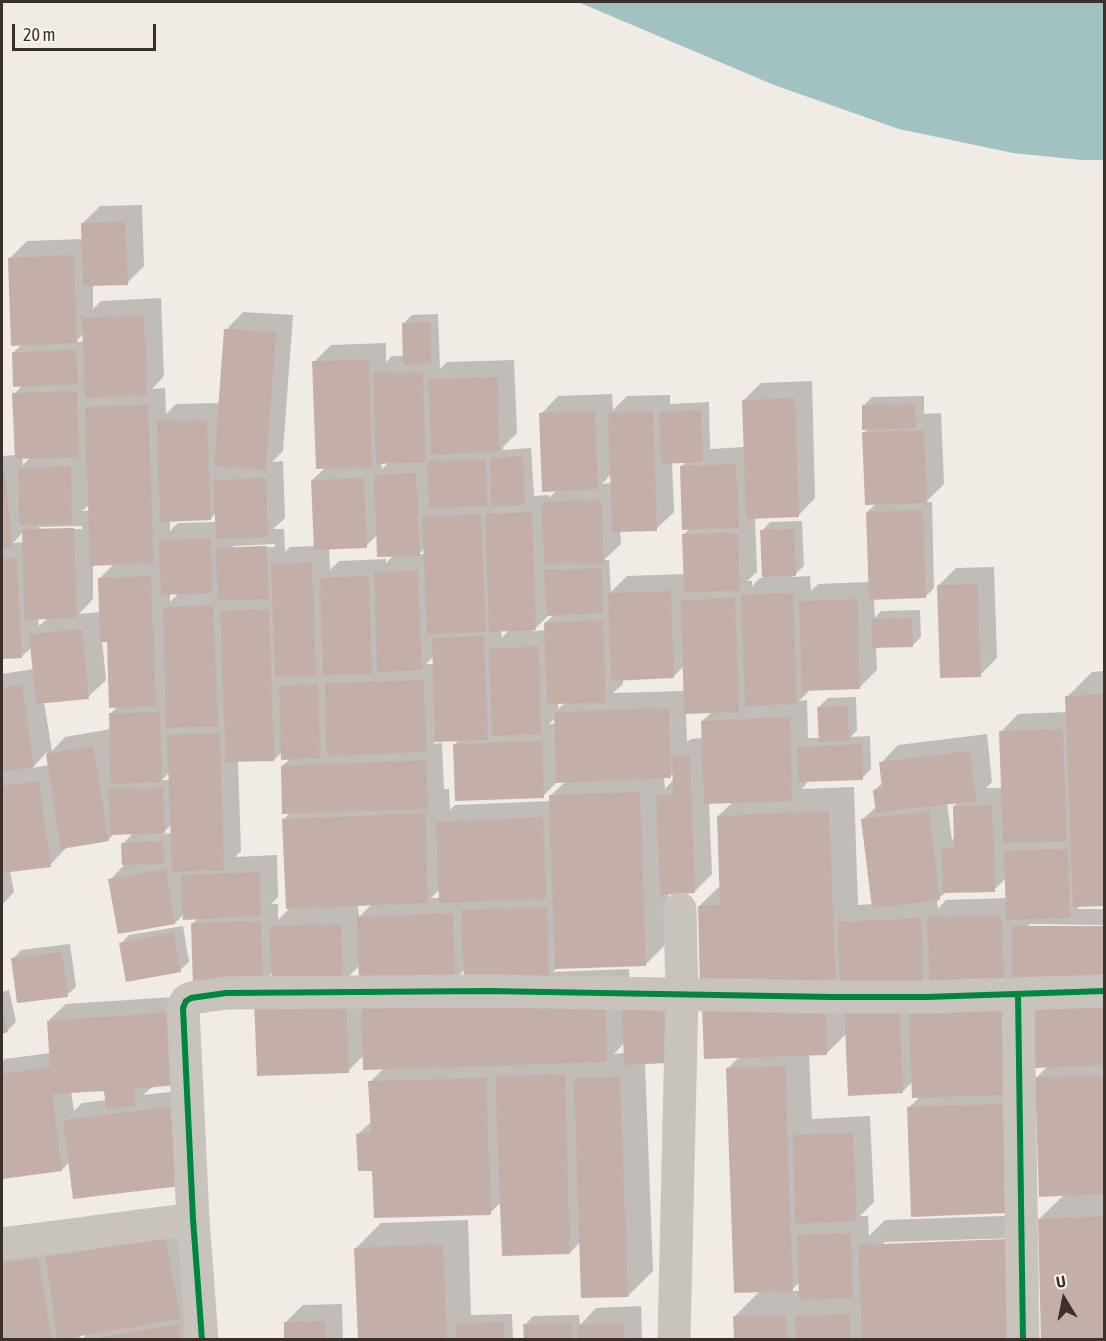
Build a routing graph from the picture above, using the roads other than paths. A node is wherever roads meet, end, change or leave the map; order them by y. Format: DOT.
graph roads {
  1 [pos="680,909"];
  2 [pos="1104,991"];
  3 [pos="682,994"];
  4 [pos="1018,994"];
  5 [pos="193,1219"];
  6 [pos="2,1244"];
  7 [pos="202,1340"];
  8 [pos="674,1340"];
  9 [pos="1023,1340"];
  1 -- 3 [label="street"];
  2 -- 4 [label="street"];
  3 -- 4 [label="street"];
  3 -- 5 [label="street"];
  3 -- 8 [label="street"];
  4 -- 9 [label="street"];
  5 -- 6 [label="street"];
  5 -- 7 [label="street"];
}
